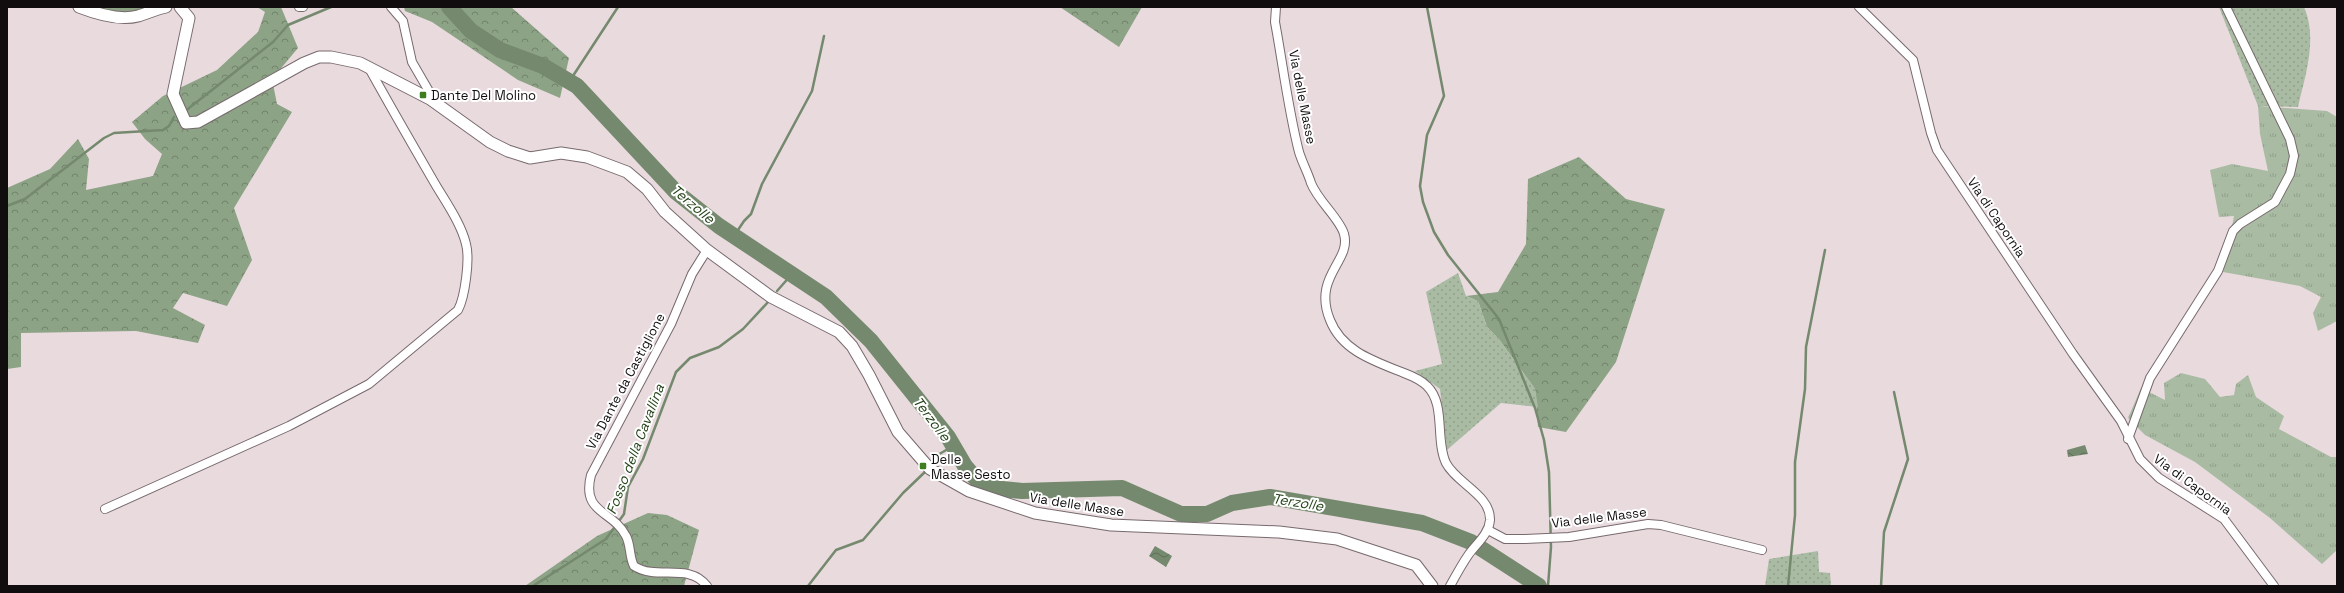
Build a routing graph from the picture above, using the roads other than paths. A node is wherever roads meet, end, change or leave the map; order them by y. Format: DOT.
graph roads {
  1 [pos="80,7"];
  2 [pos="166,7"];
  3 [pos="180,7"];
  4 [pos="298,7"];
  5 [pos="303,7"];
  6 [pos="391,7"];
  7 [pos="1276,7"];
  8 [pos="1859,7"];
  9 [pos="2226,7"];
  10 [pos="369,68"];
  11 [pos="430,99"];
  12 [pos="707,250"];
  13 [pos="2128,439"];
  14 [pos="105,509"];
  15 [pos="1487,532"];
  16 [pos="1762,550"];
  17 [pos="707,586"];
  18 [pos="1432,586"];
  19 [pos="1450,586"];
  20 [pos="2274,586"];
  1 -- 2 [label="street"];
  3 -- 10 [label="street"];
  4 -- 5 [label="street"];
  6 -- 11 [label="street"];
  7 -- 15 [label="street, Via delle Masse"];
  8 -- 13 [label="street, Via di Capornia"];
  9 -- 13 [label="street"];
  10 -- 11 [label="street"];
  10 -- 14 [label="street"];
  11 -- 12 [label="street"];
  12 -- 17 [label="street, Via Dante da Castiglione"];
  12 -- 18 [label="street, Via delle Masse"];
  13 -- 20 [label="street, Via di Capornia"];
  15 -- 16 [label="street, Via delle Masse"];
  15 -- 19 [label="street"];
}
